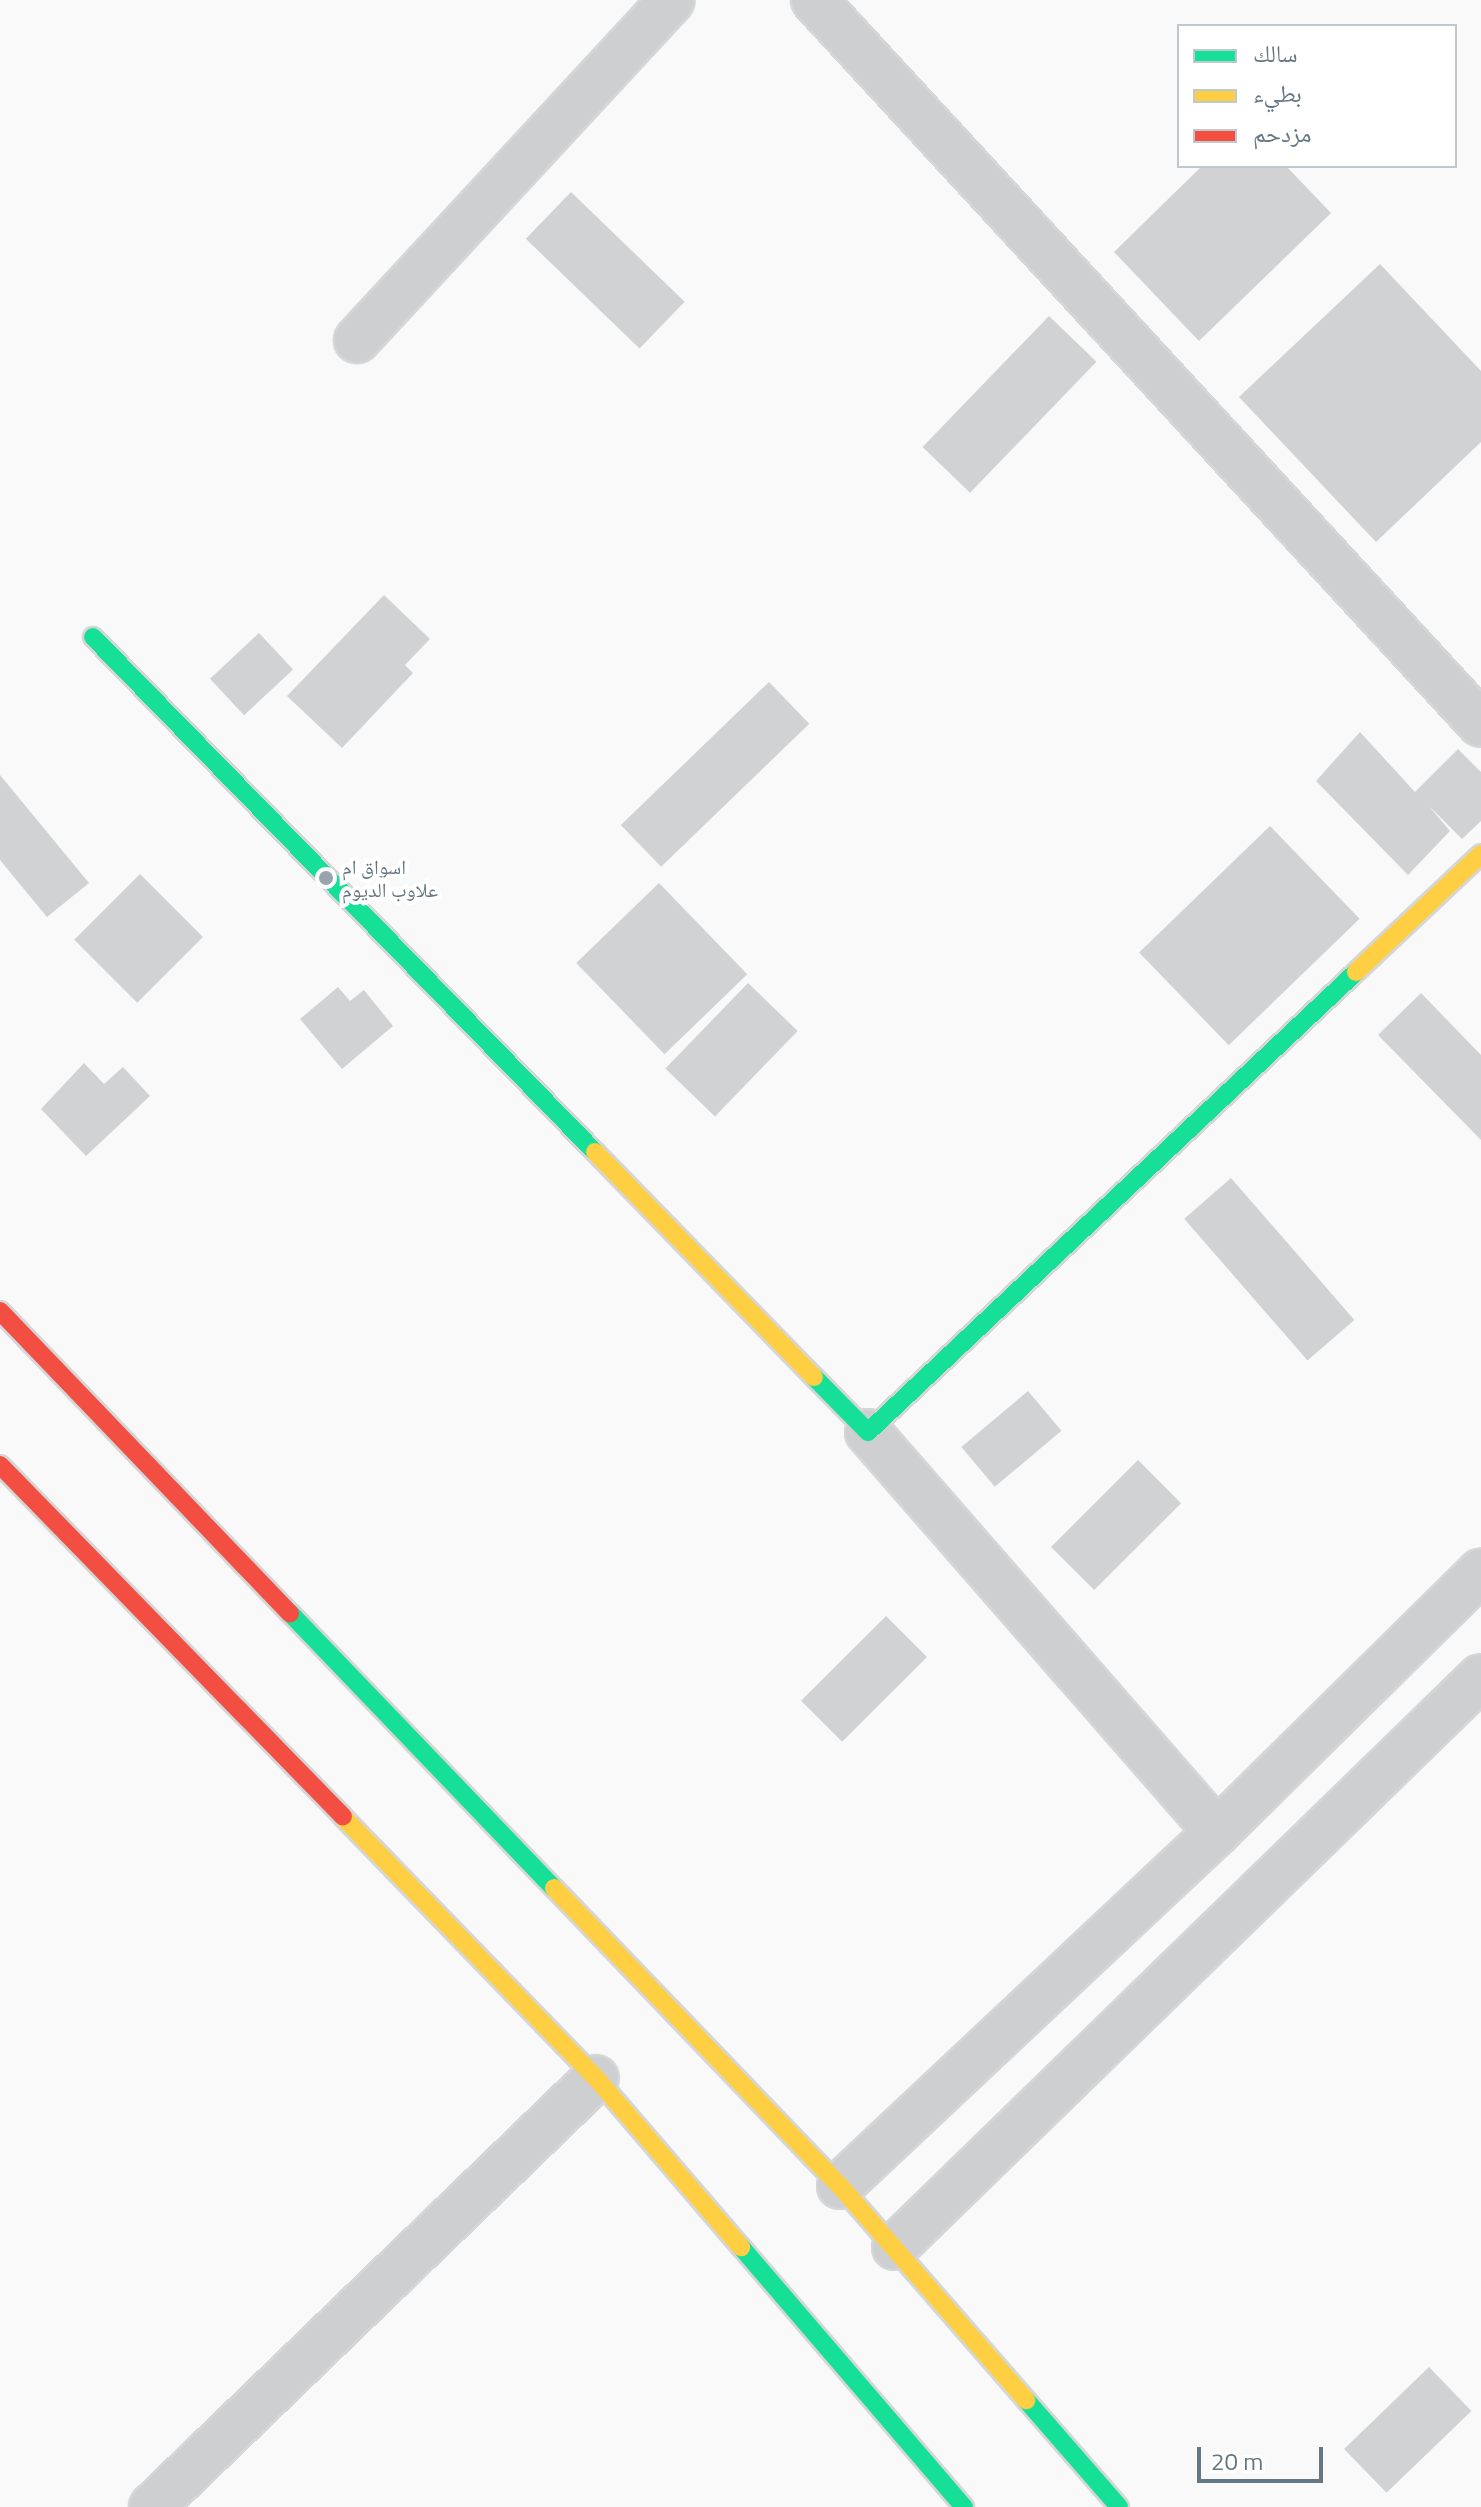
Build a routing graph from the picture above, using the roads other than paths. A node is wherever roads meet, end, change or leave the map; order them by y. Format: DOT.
graph roads {
  1 [pos="672,0"];
  2 [pos="814,0"];
  3 [pos="357,340"];
  4 [pos="93,637"];
  5 [pos="1481,724"];
  6 [pos="1481,854"];
  7 [pos="0,1311"];
  8 [pos="868,1432"];
  9 [pos="0,1465"];
  10 [pos="1481,1572"];
  11 [pos="1481,1677"];
  12 [pos="1217,1832"];
  13 [pos="596,2078"];
  14 [pos="840,2186"];
  15 [pos="895,2247"];
  16 [pos="152,2507"];
  17 [pos="964,2507"];
  18 [pos="1119,2507"];
  1 -- 3 [label="street"];
  2 -- 5 [label="street"];
  4 -- 8 [label="main road"];
  6 -- 8 [label="main road"];
  7 -- 14 [label="main road"];
  8 -- 12 [label="street"];
  9 -- 13 [label="main road"];
  10 -- 12 [label="street"];
  11 -- 15 [label="street"];
  12 -- 14 [label="street"];
  13 -- 16 [label="street"];
  13 -- 17 [label="main road"];
  14 -- 15 [label="main road"];
  15 -- 18 [label="main road"];
}
